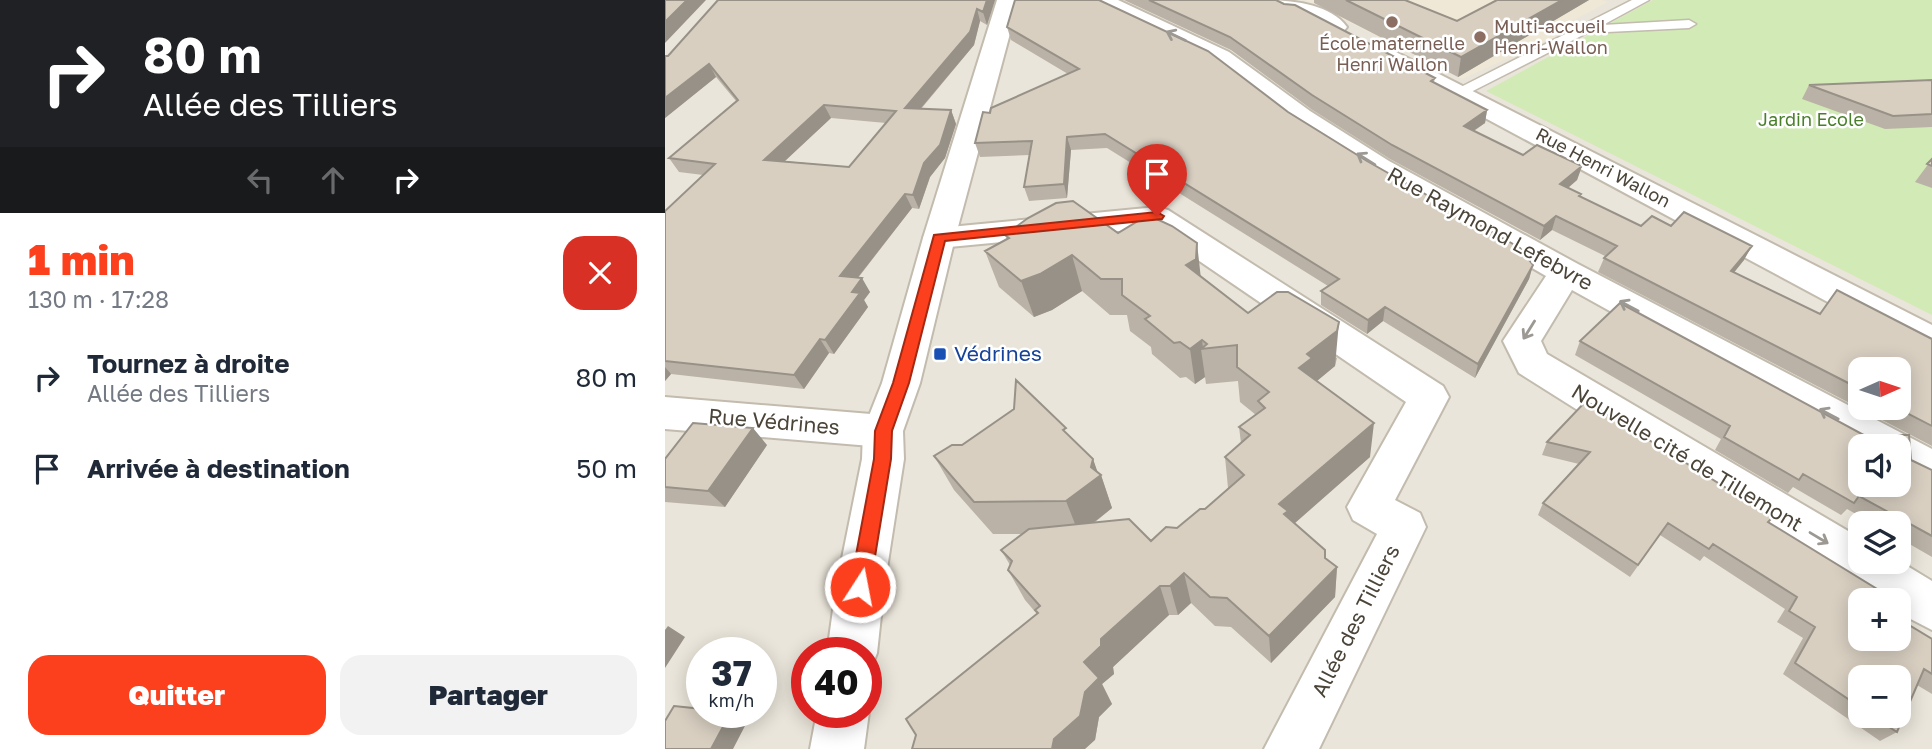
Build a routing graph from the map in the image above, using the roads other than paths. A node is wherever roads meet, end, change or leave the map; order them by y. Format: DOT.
graph roads {
  1 [pos="1008,0"];
  2 [pos="1100,0"];
  3 [pos="1273,0"];
  4 [pos="1642,0"];
  5 [pos="1689,24"];
  6 [pos="1581,31"];
  7 [pos="1459,92"];
  8 [pos="939,238"];
  9 [pos="1566,272"];
  10 [pos="1932,341"];
  11 [pos="665,413"];
  12 [pos="883,431"];
  13 [pos="1867,434"];
  14 [pos="1911,458"];
  15 [pos="1932,469"];
  16 [pos="1932,607"];
  17 [pos="854,637"];
  18 [pos="840,728"];
  19 [pos="837,749"];
  20 [pos="1291,749"];
  1 -- 8 [label="street"];
  9 -- 2 [label="street, Rue Raymond Lefebvre, one-way"];
  3 -- 7 [label="street, Rue Henri Wallon"];
  4 -- 6 [label="lane"];
  5 -- 6 [label="lane"];
  6 -- 7 [label="lane"];
  7 -- 10 [label="street, Rue Henri Wallon"];
  8 -- 12 [label="street"];
  8 -- 20 [label="street, Allée des Tilliers"];
  13 -- 9 [label="street, Rue Raymond Lefebvre, one-way"];
  9 -- 16 [label="street, Nouvelle cité de Tillemont, one-way"];
  11 -- 12 [label="street, Rue Védrines"];
  12 -- 17 [label="street"];
  14 -- 15 [label="street"];
  18 -- 19 [label="street"];
}
